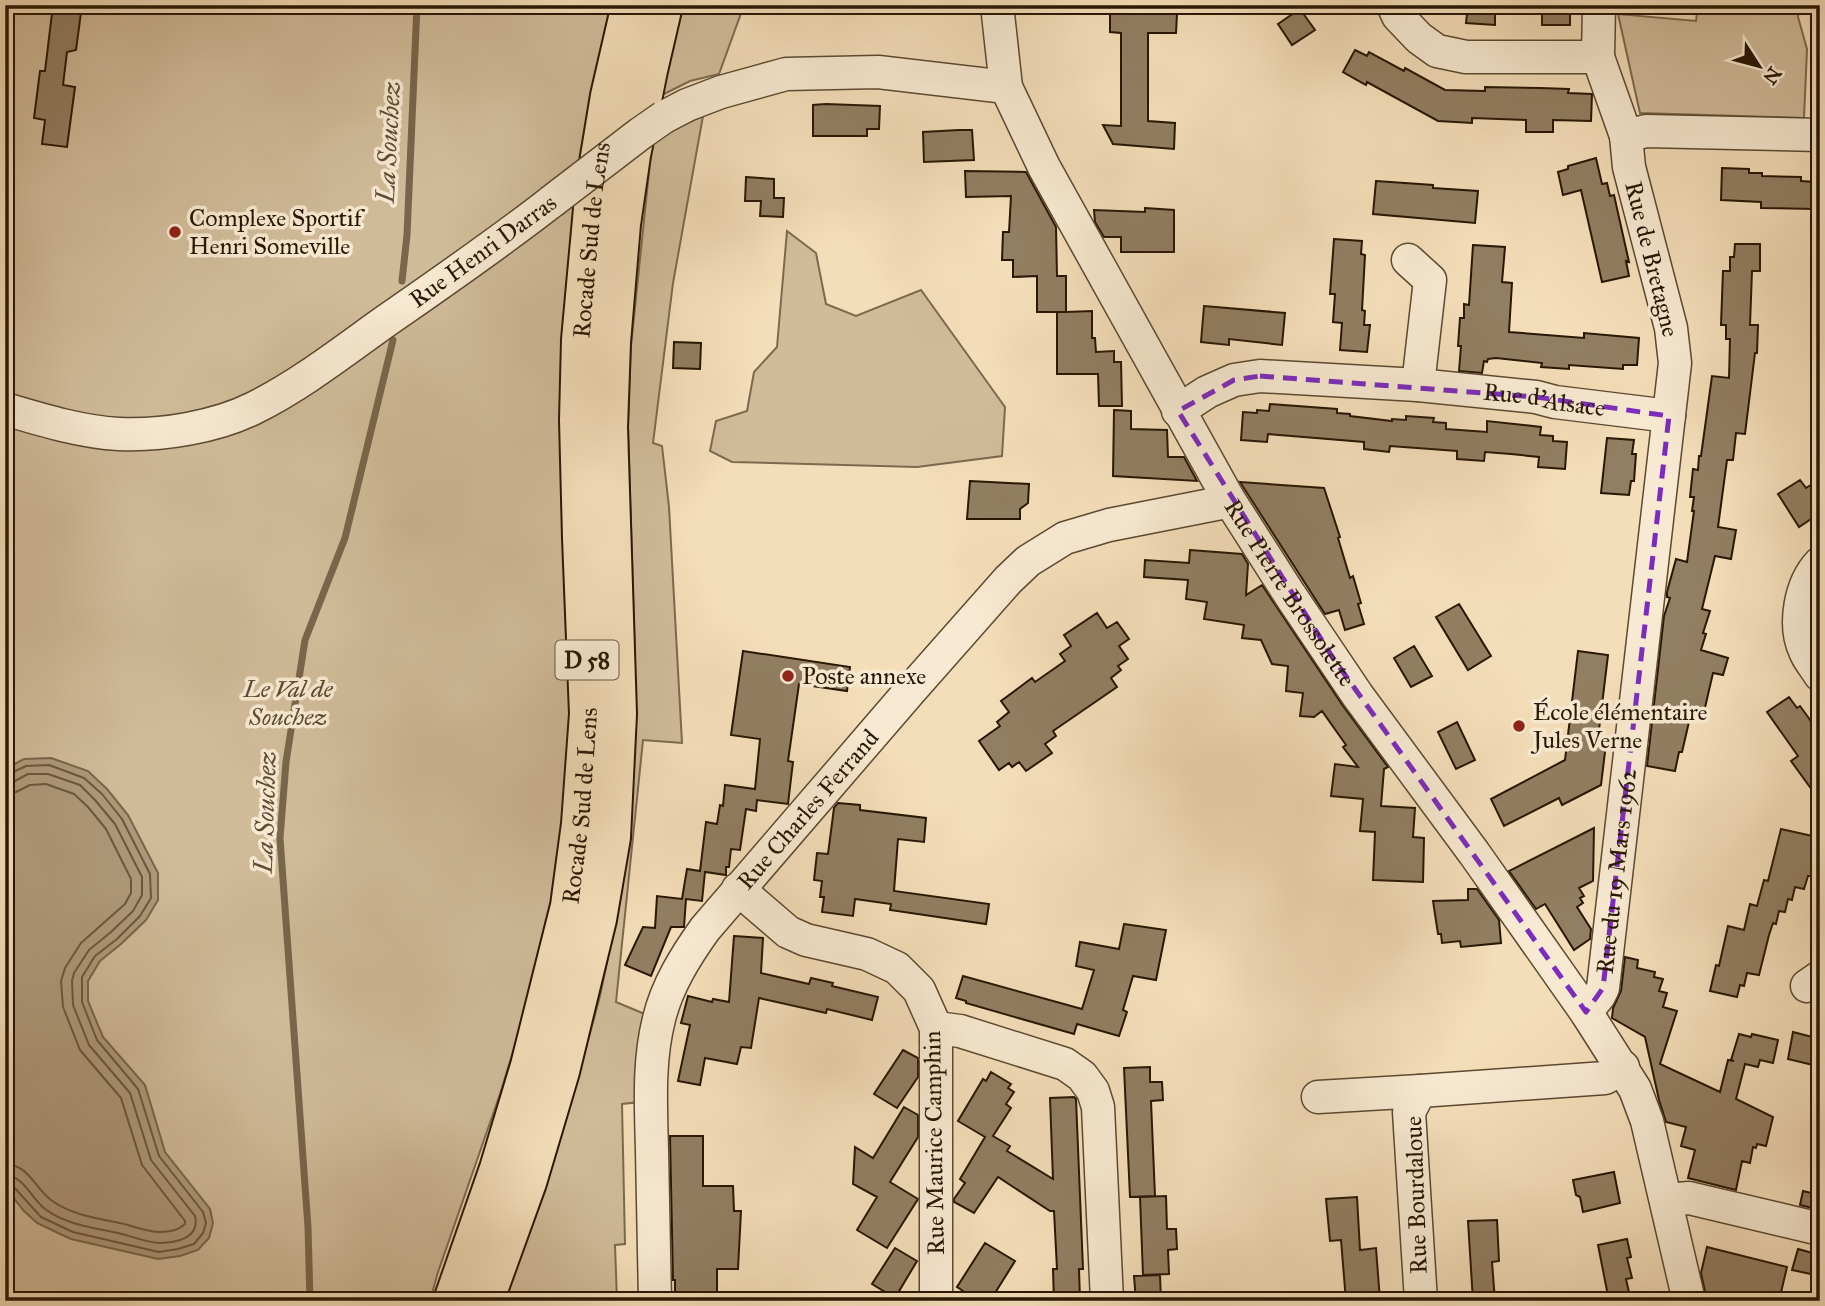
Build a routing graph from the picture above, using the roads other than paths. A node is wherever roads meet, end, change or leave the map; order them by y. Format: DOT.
graph roads {
  1 [pos="631,5"];
  2 [pos="663,5"];
  3 [pos="1393,5"];
  4 [pos="1599,5"];
  5 [pos="998,19"];
  6 [pos="1598,57"];
  7 [pos="948,81"];
  8 [pos="1006,87"];
  9 [pos="1820,135"];
  10 [pos="1626,136"];
  11 [pos="1408,260"];
  12 [pos="1419,385"];
  13 [pos="5,409"];
  14 [pos="1178,411"];
  15 [pos="1669,416"];
  16 [pos="1228,498"];
  17 [pos="1657,517"];
  18 [pos="1820,563"];
  19 [pos="1820,675"];
  20 [pos="738,889"];
  21 [pos="1586,1012"];
  22 [pos="936,1028"];
  23 [pos="1623,1068"];
  24 [pos="1420,1091"];
  25 [pos="1318,1097"];
  26 [pos="1666,1200"];
  27 [pos="1820,1229"];
  28 [pos="453,1301"];
  29 [pos="484,1301"];
  30 [pos="655,1301"];
  31 [pos="936,1301"];
  32 [pos="1107,1301"];
  33 [pos="1421,1301"];
  34 [pos="1689,1301"];
  1 -- 28 [label="highway, Rocade Sud de Lens / D 58"];
  2 -- 29 [label="highway, Rocade Sud de Lens / D 58"];
  3 -- 6 [label="street"];
  4 -- 6 [label="street, Rue de Bretagne"];
  5 -- 7 [label="street"];
  5 -- 8 [label="street, Rue Pierre Brossolette"];
  6 -- 10 [label="street, Rue de Bretagne"];
  7 -- 8 [label="street, Rue Henri Darras"];
  7 -- 13 [label="street, Rue Henri Darras, bridge"];
  8 -- 14 [label="street, Rue Pierre Brossolette"];
  9 -- 10 [label="street"];
  10 -- 15 [label="street, Rue de Bretagne"];
  11 -- 12 [label="street"];
  12 -- 14 [label="street, Rue d'Alsace"];
  12 -- 15 [label="street, Rue d'Alsace"];
  14 -- 16 [label="street, Rue Pierre Brossolette"];
  15 -- 17 [label="street, Rue de Bretagne"];
  16 -- 20 [label="street, Rue Charles Ferrand"];
  16 -- 21 [label="street, Rue Pierre Brossolette"];
  17 -- 21 [label="street, Rue du 19 Mars 1962"];
  18 -- 19 [label="street"];
  20 -- 22 [label="street, Rue Maurice Camphin"];
  20 -- 30 [label="street, Rue Charles Ferrand"];
  21 -- 23 [label="street, Rue Pierre Brossolette"];
  22 -- 31 [label="street, Rue Maurice Camphin"];
  22 -- 32 [label="street"];
  23 -- 24 [label="street, Rue Bourdaloue"];
  23 -- 26 [label="street, Rue Pierre Brossolette"];
  24 -- 25 [label="street, Rue Bourdaloue"];
  24 -- 33 [label="street, Rue Bourdaloue"];
  26 -- 27 [label="street"];
  26 -- 34 [label="street, Rue Pierre Brossolette"];
}
